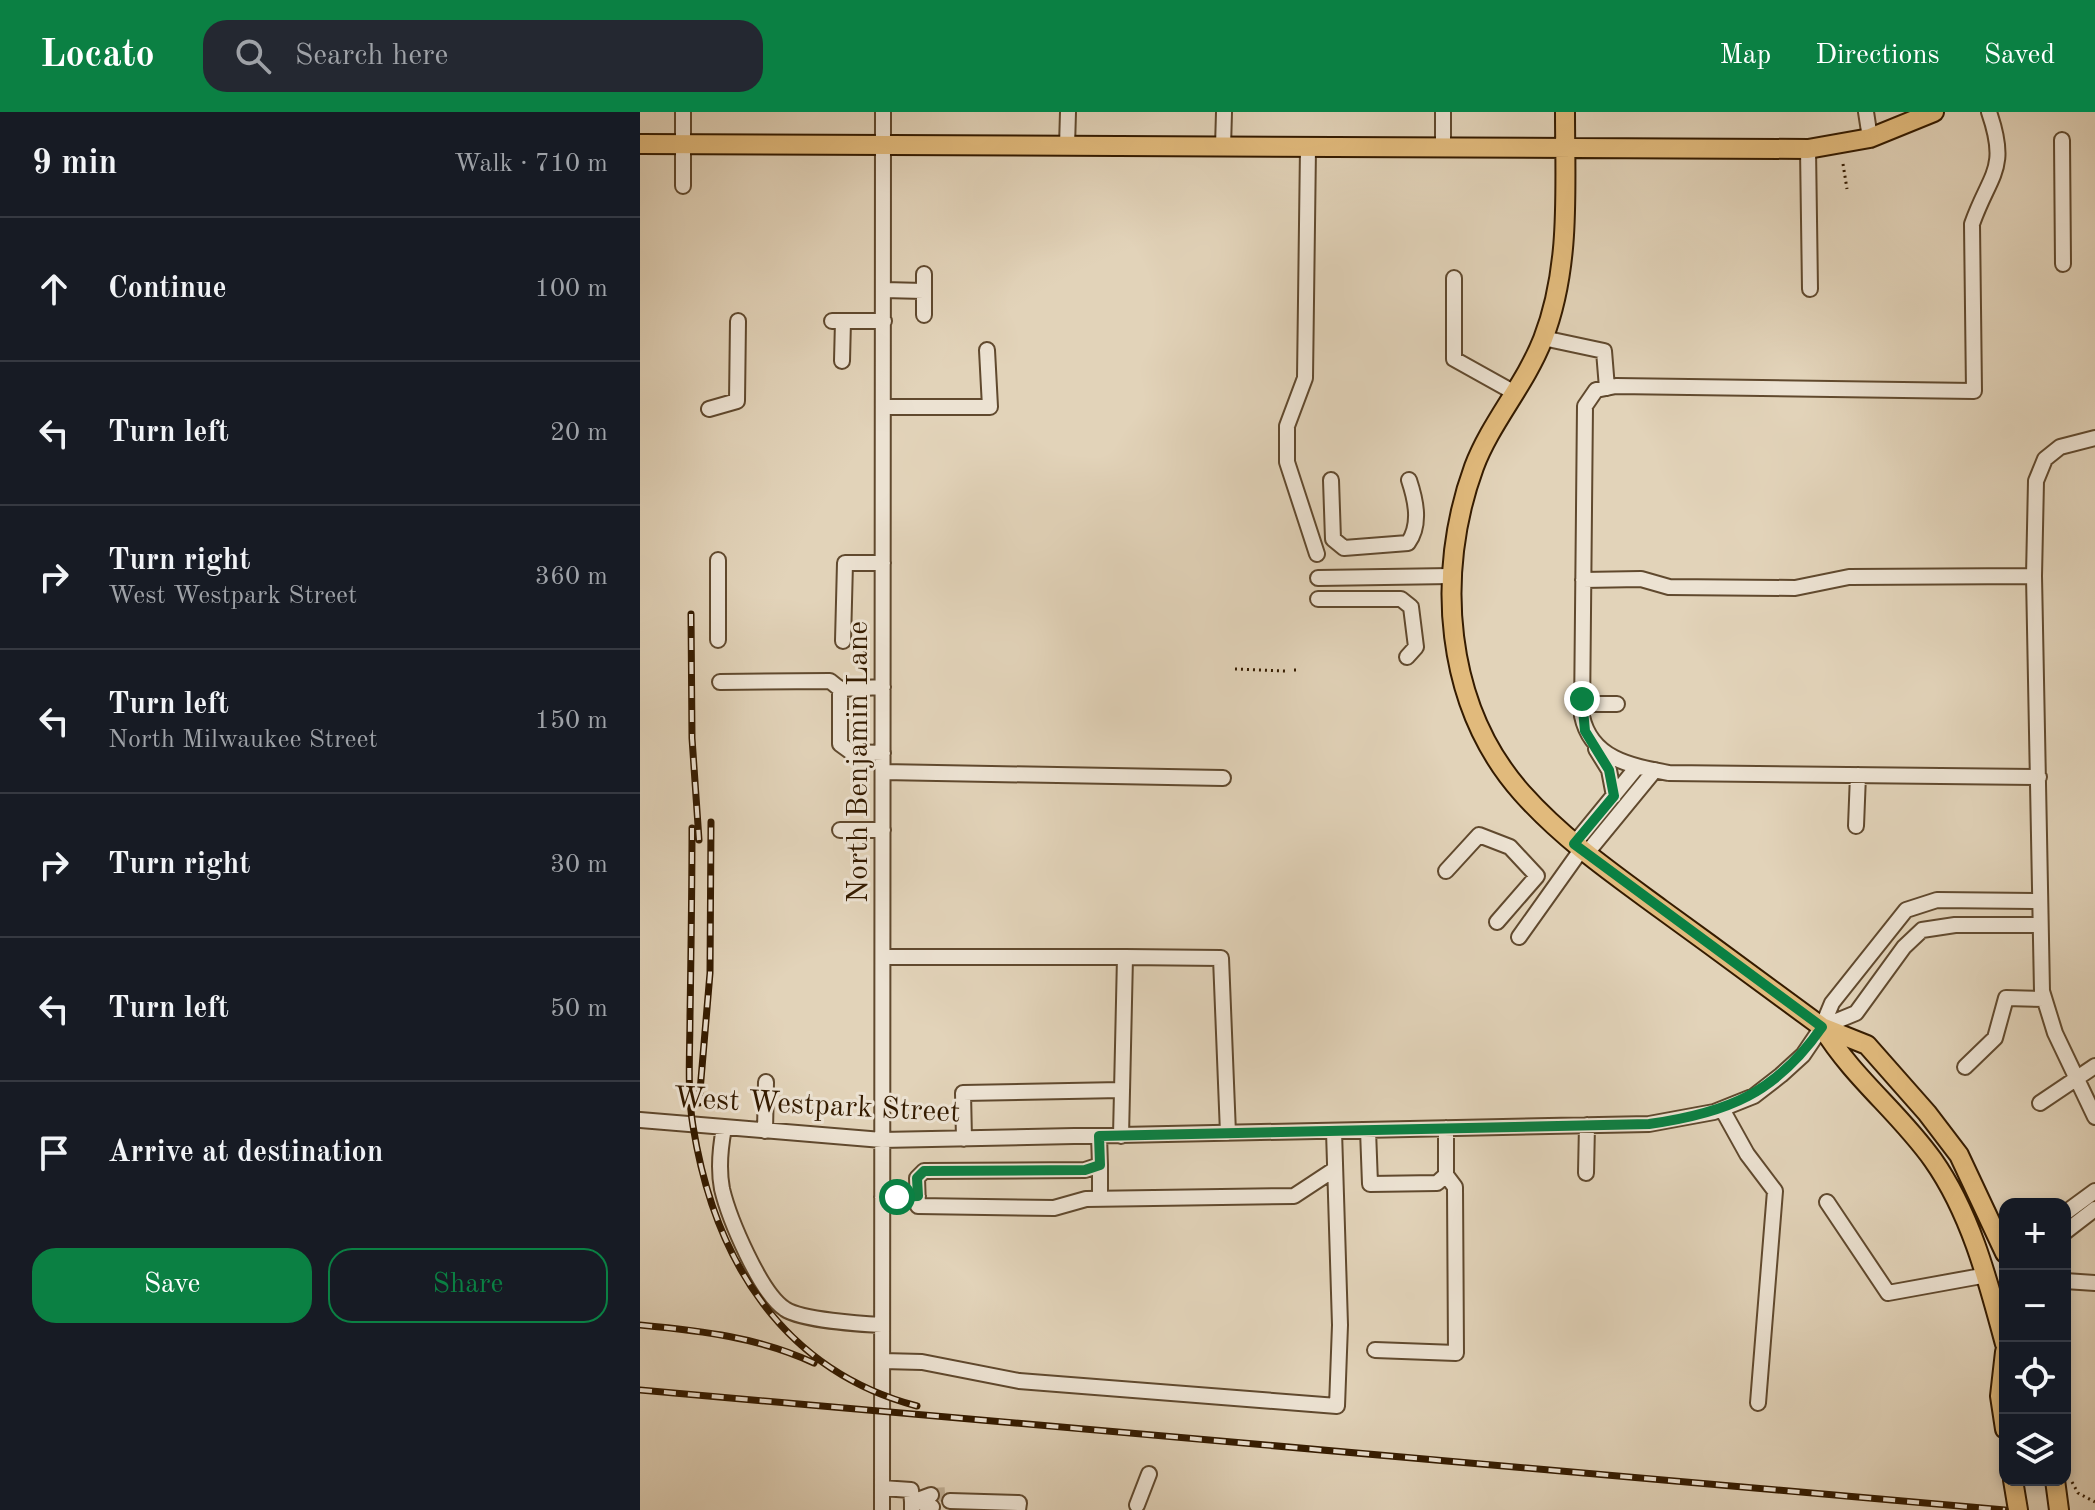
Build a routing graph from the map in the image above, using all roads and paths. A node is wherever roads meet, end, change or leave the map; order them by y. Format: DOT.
graph roads {
  1 [pos="683,112"];
  2 [pos="883,112"];
  3 [pos="1068,112"];
  4 [pos="1224,112"];
  5 [pos="1443,112"];
  6 [pos="1565,112"];
  7 [pos="1866,112"];
  8 [pos="1934,112"];
  9 [pos="1989,112"];
  10 [pos="1870,138"];
  11 [pos="2062,140"];
  12 [pos="640,144"];
  13 [pos="683,144"];
  14 [pos="883,146"];
  15 [pos="1067,146"];
  16 [pos="1223,147"];
  17 [pos="1308,148"];
  18 [pos="1443,149"];
  19 [pos="1808,149"];
  20 [pos="1565,150"];
  21 [pos="1843,164"];
  22 [pos="683,186"];
  23 [pos="1847,189"];
  24 [pos="2063,264"];
  25 [pos="924,274"];
  26 [pos="1454,278"];
  27 [pos="1810,289"];
  28 [pos="884,290"];
  29 [pos="924,291"];
  30 [pos="924,315"];
  31 [pos="738,321"];
  32 [pos="884,321"];
  33 [pos="1543,338"];
  34 [pos="987,350"];
  35 [pos="842,361"];
  36 [pos="1607,388"];
  37 [pos="1515,393"];
  38 [pos="884,407"];
  39 [pos="709,409"];
  40 [pos="2095,438"];
  41 [pos="1331,480"];
  42 [pos="1409,480"];
  43 [pos="1317,554"];
  44 [pos="718,560"];
  45 [pos="883,563"];
  46 [pos="1451,576"];
  47 [pos="2034,576"];
  48 [pos="1318,578"];
  49 [pos="1583,580"];
  50 [pos="1318,599"];
  51 [pos="718,640"];
  52 [pos="843,641"];
  53 [pos="1407,657"];
  54 [pos="1235,669"];
  55 [pos="1285,671"];
  56 [pos="720,682"];
  57 [pos="883,687"];
  58 [pos="840,689"];
  59 [pos="1582,704"];
  60 [pos="1617,704"];
  61 [pos="1593,745"];
  62 [pos="883,753"];
  63 [pos="1637,767"];
  64 [pos="1655,770"];
  65 [pos="883,772"];
  66 [pos="1858,775"];
  67 [pos="2039,777"];
  68 [pos="1223,778"];
  69 [pos="1614,796"];
  70 [pos="1856,826"];
  71 [pos="840,830"];
  72 [pos="883,830"];
  73 [pos="1580,849"];
  74 [pos="1446,871"];
  75 [pos="2039,901"];
  76 [pos="1497,922"];
  77 [pos="2040,925"];
  78 [pos="1519,937"];
  79 [pos="883,957"];
  80 [pos="1125,957"];
  81 [pos="2044,999"];
  82 [pos="1822,1027"];
  83 [pos="2095,1066"];
  84 [pos="1965,1067"];
  85 [pos="2076,1077"];
  86 [pos="766,1082"];
  87 [pos="1121,1090"];
  88 [pos="2040,1103"];
  89 [pos="1722,1109"];
  90 [pos="641,1115"];
  91 [pos="2095,1117"];
  92 [pos="1587,1125"];
  93 [pos="724,1128"];
  94 [pos="1446,1128"];
  95 [pos="1368,1130"];
  96 [pos="765,1131"];
  97 [pos="1334,1131"];
  98 [pos="1228,1133"];
  99 [pos="1099,1136"];
  100 [pos="1121,1136"];
  101 [pos="964,1139"];
  102 [pos="882,1140"];
  103 [pos="1933,1161"];
  104 [pos="1100,1165"];
  105 [pos="1335,1169"];
  106 [pos="1586,1173"];
  107 [pos="1446,1175"];
  108 [pos="2095,1191"];
  109 [pos="918,1196"];
  110 [pos="882,1197"];
  111 [pos="1100,1199"];
  112 [pos="1827,1202"];
  113 [pos="2071,1209"];
  114 [pos="2095,1209"];
  115 [pos="2095,1221"];
  116 [pos="2071,1227"];
  117 [pos="2071,1229"];
  118 [pos="1999,1236"];
  119 [pos="1999,1259"];
  120 [pos="1987,1275"];
  121 [pos="2071,1281"];
  122 [pos="1999,1282"];
  123 [pos="2095,1283"];
  124 [pos="882,1325"];
  125 [pos="2004,1342"];
  126 [pos="1375,1350"];
  127 [pos="883,1361"];
  128 [pos="1758,1403"];
  129 [pos="1149,1474"];
  130 [pos="2071,1474"];
  131 [pos="2014,1486"];
  132 [pos="2026,1486"];
  133 [pos="2056,1486"];
  134 [pos="882,1488"];
  135 [pos="950,1501"];
  136 [pos="2095,1502"];
  137 [pos="923,1504"];
  138 [pos="1137,1505"];
  139 [pos="1011,1508"];
  140 [pos="882,1510"];
  141 [pos="2018,1510"];
  142 [pos="2029,1510"];
  143 [pos="2059,1510"];
  1 -- 13 [label="street"];
  2 -- 14 [label="street, North Benjamin Lane"];
  3 -- 15 [label="street"];
  4 -- 16 [label="street"];
  5 -- 18 [label="street"];
  6 -- 20 [label="main road"];
  7 -- 10 [label="street"];
  8 -- 10 [label="main road"];
  9 -- 36 [label="street"];
  10 -- 19 [label="main road"];
  11 -- 24 [label="street"];
  12 -- 13 [label="main road"];
  13 -- 14 [label="main road"];
  13 -- 22 [label="street"];
  14 -- 15 [label="main road"];
  14 -- 28 [label="street, North Benjamin Lane"];
  15 -- 16 [label="main road"];
  16 -- 17 [label="main road"];
  17 -- 18 [label="main road"];
  17 -- 43 [label="street"];
  18 -- 20 [label="main road"];
  19 -- 20 [label="main road"];
  19 -- 27 [label="street"];
  20 -- 33 [label="main road"];
  21 -- 23 [label="path"];
  25 -- 29 [label="street"];
  26 -- 37 [label="street"];
  28 -- 29 [label="street"];
  28 -- 32 [label="street, North Benjamin Lane"];
  29 -- 30 [label="street"];
  31 -- 39 [label="street"];
  32 -- 35 [label="street"];
  32 -- 38 [label="street, North Benjamin Lane"];
  33 -- 36 [label="street"];
  33 -- 37 [label="main road"];
  34 -- 38 [label="street"];
  36 -- 49 [label="street"];
  37 -- 46 [label="main road"];
  38 -- 45 [label="street, North Benjamin Lane"];
  40 -- 47 [label="street"];
  41 -- 42 [label="street"];
  44 -- 51 [label="street"];
  45 -- 52 [label="street"];
  45 -- 57 [label="street, North Benjamin Lane"];
  46 -- 48 [label="street"];
  46 -- 73 [label="main road"];
  47 -- 49 [label="street"];
  47 -- 67 [label="street"];
  49 -- 59 [label="street"];
  50 -- 53 [label="street"];
  54 -- 55 [label="path"];
  56 -- 58 [label="street"];
  57 -- 58 [label="street"];
  57 -- 62 [label="street, North Benjamin Lane"];
  58 -- 62 [label="street"];
  59 -- 60 [label="street"];
  59 -- 61 [label="street"];
  61 -- 63 [label="street"];
  61 -- 69 [label="street"];
  62 -- 65 [label="street, North Benjamin Lane"];
  63 -- 64 [label="street"];
  63 -- 69 [label="street"];
  64 -- 66 [label="street"];
  64 -- 73 [label="street"];
  65 -- 68 [label="street"];
  65 -- 72 [label="street, North Benjamin Lane"];
  66 -- 67 [label="street"];
  66 -- 70 [label="street"];
  67 -- 75 [label="street"];
  69 -- 73 [label="street"];
  71 -- 72 [label="street"];
  72 -- 79 [label="street, North Benjamin Lane"];
  73 -- 78 [label="street"];
  73 -- 82 [label="main road"];
  74 -- 76 [label="street"];
  75 -- 77 [label="street"];
  75 -- 82 [label="street, West Westpark Street"];
  77 -- 81 [label="street"];
  77 -- 82 [label="street"];
  79 -- 80 [label="street"];
  79 -- 102 [label="street, North Benjamin Lane"];
  80 -- 87 [label="street"];
  80 -- 98 [label="street"];
  81 -- 84 [label="street"];
  81 -- 85 [label="street"];
  82 -- 89 [label="street, West Westpark Street"];
  82 -- 103 [label="main road"];
  82 -- 118 [label="main road"];
  83 -- 85 [label="street"];
  85 -- 88 [label="street"];
  85 -- 91 [label="street"];
  86 -- 96 [label="street"];
  87 -- 100 [label="street"];
  87 -- 101 [label="street"];
  89 -- 92 [label="street, West Westpark Street"];
  89 -- 128 [label="street"];
  90 -- 93 [label="street, West Westpark Street"];
  92 -- 94 [label="street, West Westpark Street"];
  92 -- 106 [label="street"];
  93 -- 96 [label="street, West Westpark Street"];
  93 -- 124 [label="street"];
  94 -- 95 [label="street, West Westpark Street"];
  94 -- 107 [label="street"];
  95 -- 97 [label="street, West Westpark Street"];
  95 -- 107 [label="street"];
  96 -- 102 [label="street, West Westpark Street"];
  97 -- 98 [label="street, West Westpark Street"];
  97 -- 105 [label="street"];
  98 -- 100 [label="street, West Westpark Street"];
  99 -- 100 [label="street, West Westpark Street"];
  99 -- 101 [label="street, West Westpark Street"];
  99 -- 104 [label="street"];
  101 -- 102 [label="street, West Westpark Street"];
  102 -- 110 [label="street, North Benjamin Lane"];
  103 -- 119 [label="main road"];
  103 -- 120 [label="main road"];
  104 -- 109 [label="street"];
  104 -- 111 [label="street"];
  105 -- 111 [label="street"];
  105 -- 127 [label="street"];
  107 -- 126 [label="street"];
  108 -- 113 [label="street"];
  109 -- 110 [label="street"];
  109 -- 111 [label="street"];
  110 -- 124 [label="street, North Benjamin Lane"];
  112 -- 120 [label="street"];
  114 -- 116 [label="street"];
  115 -- 117 [label="street"];
  120 -- 122 [label="main road"];
  120 -- 125 [label="main road"];
  121 -- 123 [label="street"];
  124 -- 127 [label="street, North Benjamin Lane"];
  127 -- 134 [label="street, North Benjamin Lane"];
  129 -- 138 [label="street"];
  130 -- 136 [label="path"];
  131 -- 141 [label="main road"];
  132 -- 142 [label="main road"];
  133 -- 143 [label="main road"];
  134 -- 137 [label="street"];
  134 -- 140 [label="street, North Benjamin Lane"];
  135 -- 139 [label="street"];
}
